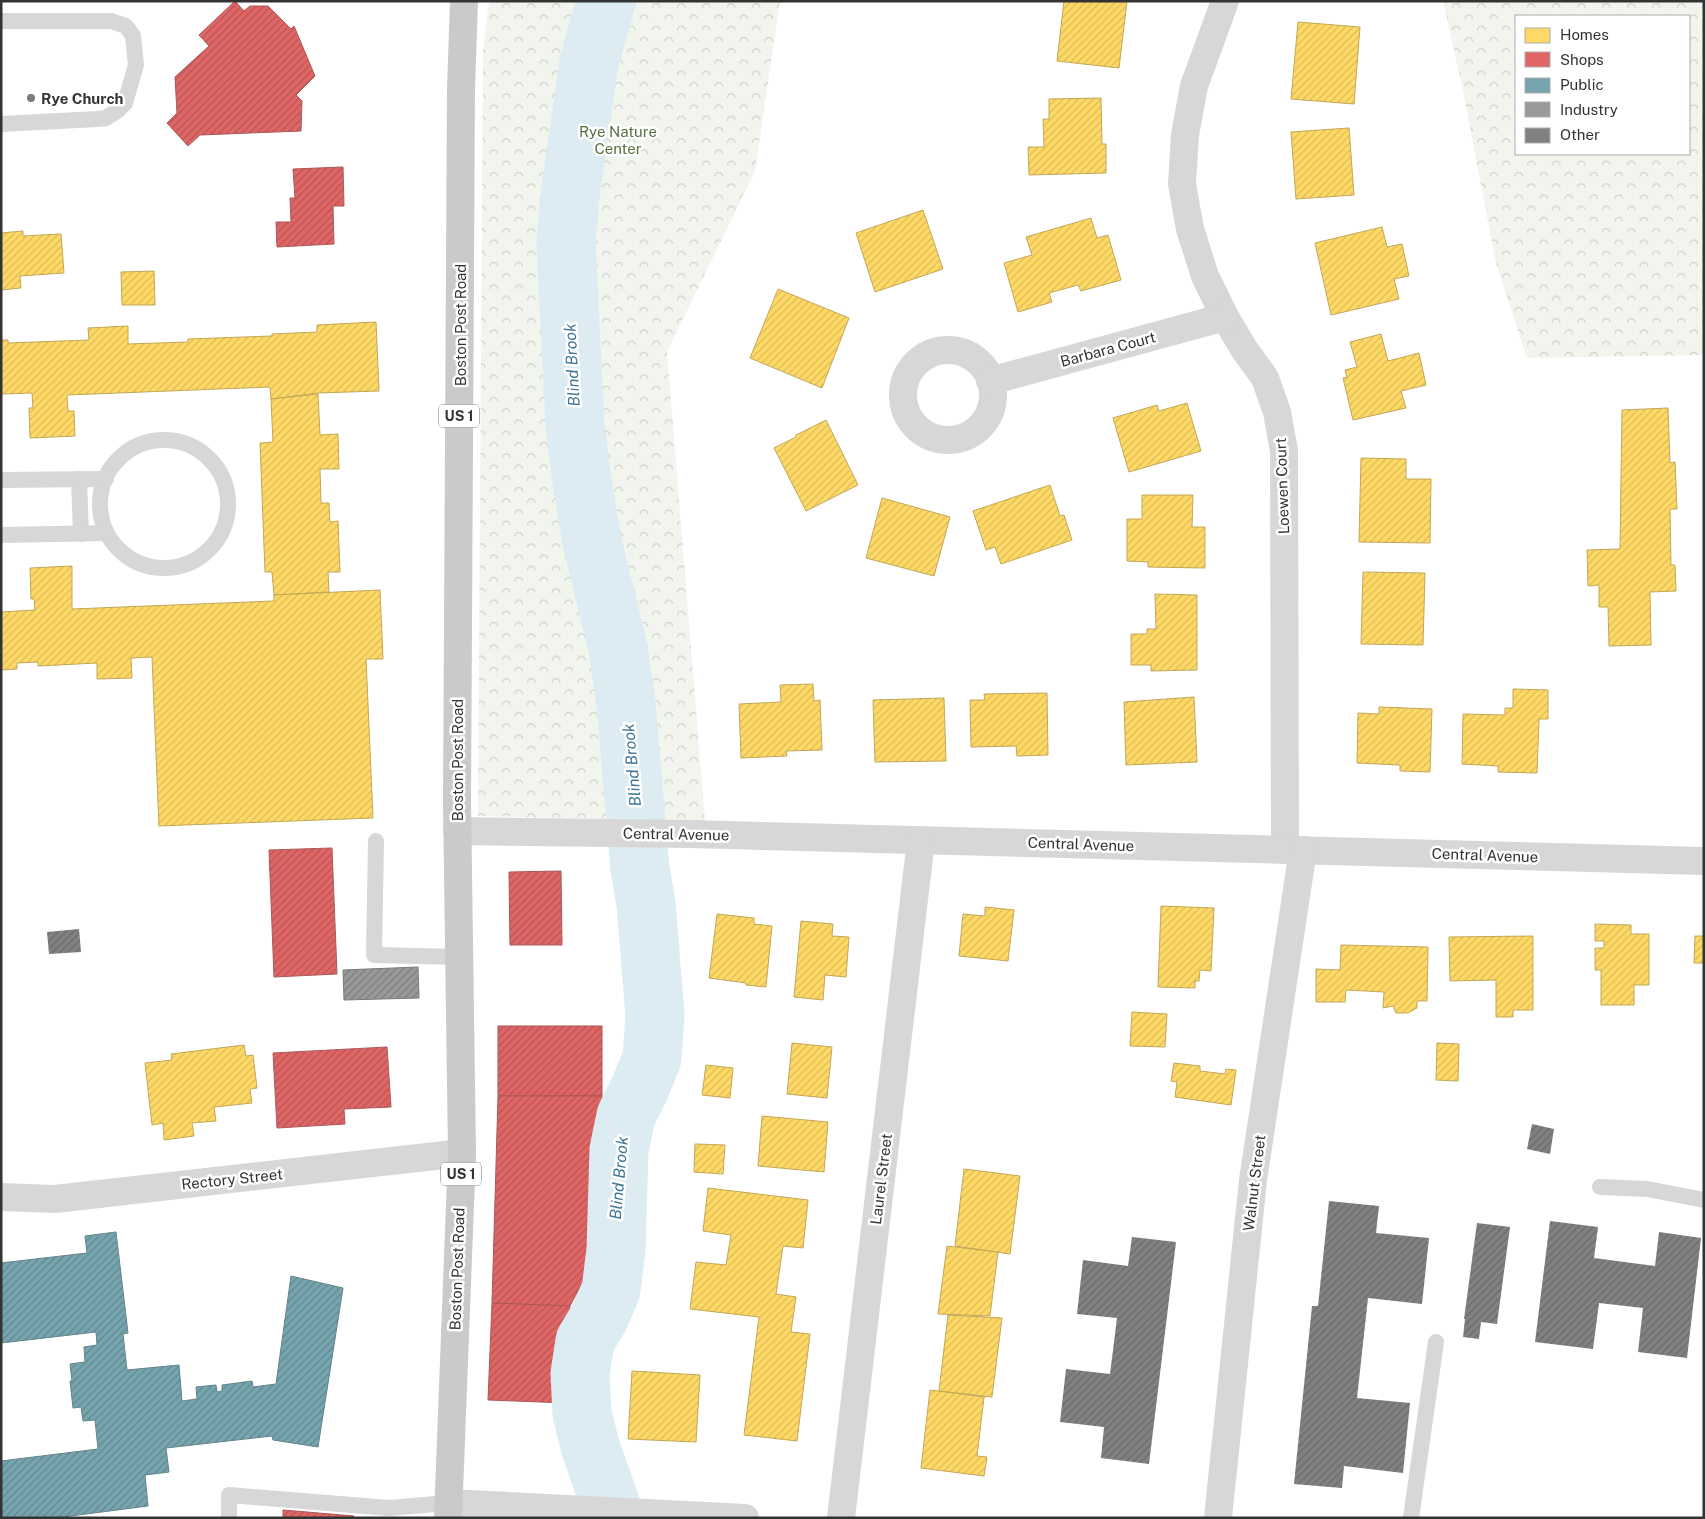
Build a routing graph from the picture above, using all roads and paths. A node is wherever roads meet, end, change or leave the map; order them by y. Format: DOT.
graph roads {
  1 [pos="464,1"];
  2 [pos="1225,1"];
  3 [pos="1,21"];
  4 [pos="1,124"];
  5 [pos="1225,317"];
  6 [pos="990,381"];
  7 [pos="106,478"];
  8 [pos="79,479"];
  9 [pos="1,480"];
  10 [pos="107,533"];
  11 [pos="81,534"];
  12 [pos="1,535"];
  13 [pos="457,830"];
  14 [pos="921,840"];
  15 [pos="376,841"];
  16 [pos="1294,850"];
  17 [pos="1704,861"];
  18 [pos="460,957"];
  19 [pos="462,1153"];
  20 [pos="1600,1186"];
  21 [pos="1,1197"];
  22 [pos="1704,1200"];
  23 [pos="1436,1342"];
  24 [pos="448,1511"];
  25 [pos="229,1518"];
  26 [pos="745,1518"];
  27 [pos="841,1518"];
  28 [pos="1218,1518"];
  29 [pos="1411,1518"];
  1 -- 13 [label="main road, Boston Post Road / US 1"];
  2 -- 5 [label="street, Loewen Court"];
  3 -- 4 [label="lane"];
  5 -- 6 [label="street, Barbara Court"];
  5 -- 16 [label="street, Loewen Court"];
  7 -- 8 [label="lane"];
  7 -- 10 [label="lane"];
  7 -- 10 [label="lane"];
  8 -- 9 [label="lane"];
  8 -- 11 [label="lane"];
  10 -- 11 [label="lane"];
  11 -- 12 [label="lane"];
  13 -- 14 [label="street, Central Avenue"];
  13 -- 18 [label="main road, Boston Post Road / US 1"];
  14 -- 16 [label="street, Central Avenue"];
  14 -- 27 [label="street, Laurel Street"];
  15 -- 18 [label="lane"];
  16 -- 17 [label="street, Central Avenue"];
  16 -- 28 [label="street, Walnut Street"];
  18 -- 19 [label="main road, Boston Post Road / US 1"];
  19 -- 21 [label="street, Rectory Street"];
  19 -- 24 [label="main road, Boston Post Road / US 1"];
  20 -- 22 [label="lane"];
  23 -- 29 [label="lane"];
  24 -- 25 [label="lane"];
  24 -- 26 [label="street"];
}
